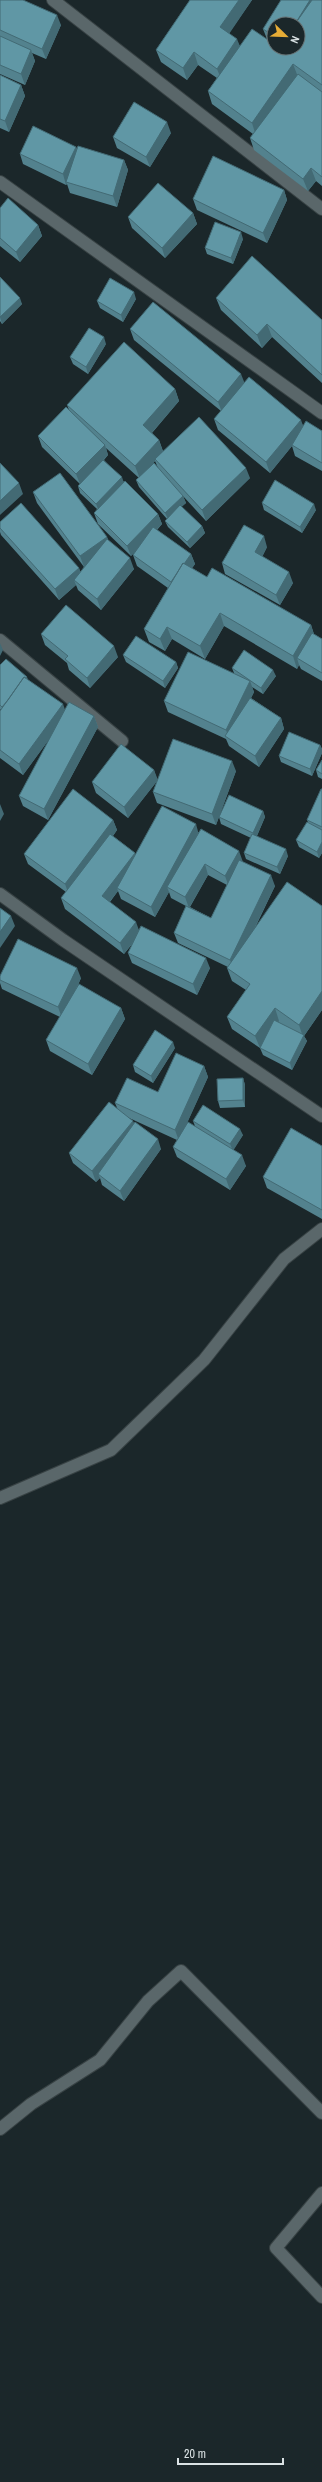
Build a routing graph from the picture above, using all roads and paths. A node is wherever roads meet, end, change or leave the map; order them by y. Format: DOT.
graph roads {
  1 [pos="53,0"];
  2 [pos="0,182"];
  3 [pos="322,209"];
  4 [pos="322,413"];
  5 [pos="0,640"];
  6 [pos="122,741"];
  7 [pos="0,894"];
  8 [pos="322,1116"];
  9 [pos="322,1229"];
  10 [pos="0,1498"];
  11 [pos="322,2113"];
  12 [pos="0,2129"];
  13 [pos="322,2193"];
  14 [pos="322,2297"];
  1 -- 3 [label="street"];
  2 -- 4 [label="street"];
  5 -- 6 [label="street"];
  7 -- 8 [label="street"];
  9 -- 10 [label="street"];
  11 -- 12 [label="street"];
  13 -- 14 [label="street"];
}
